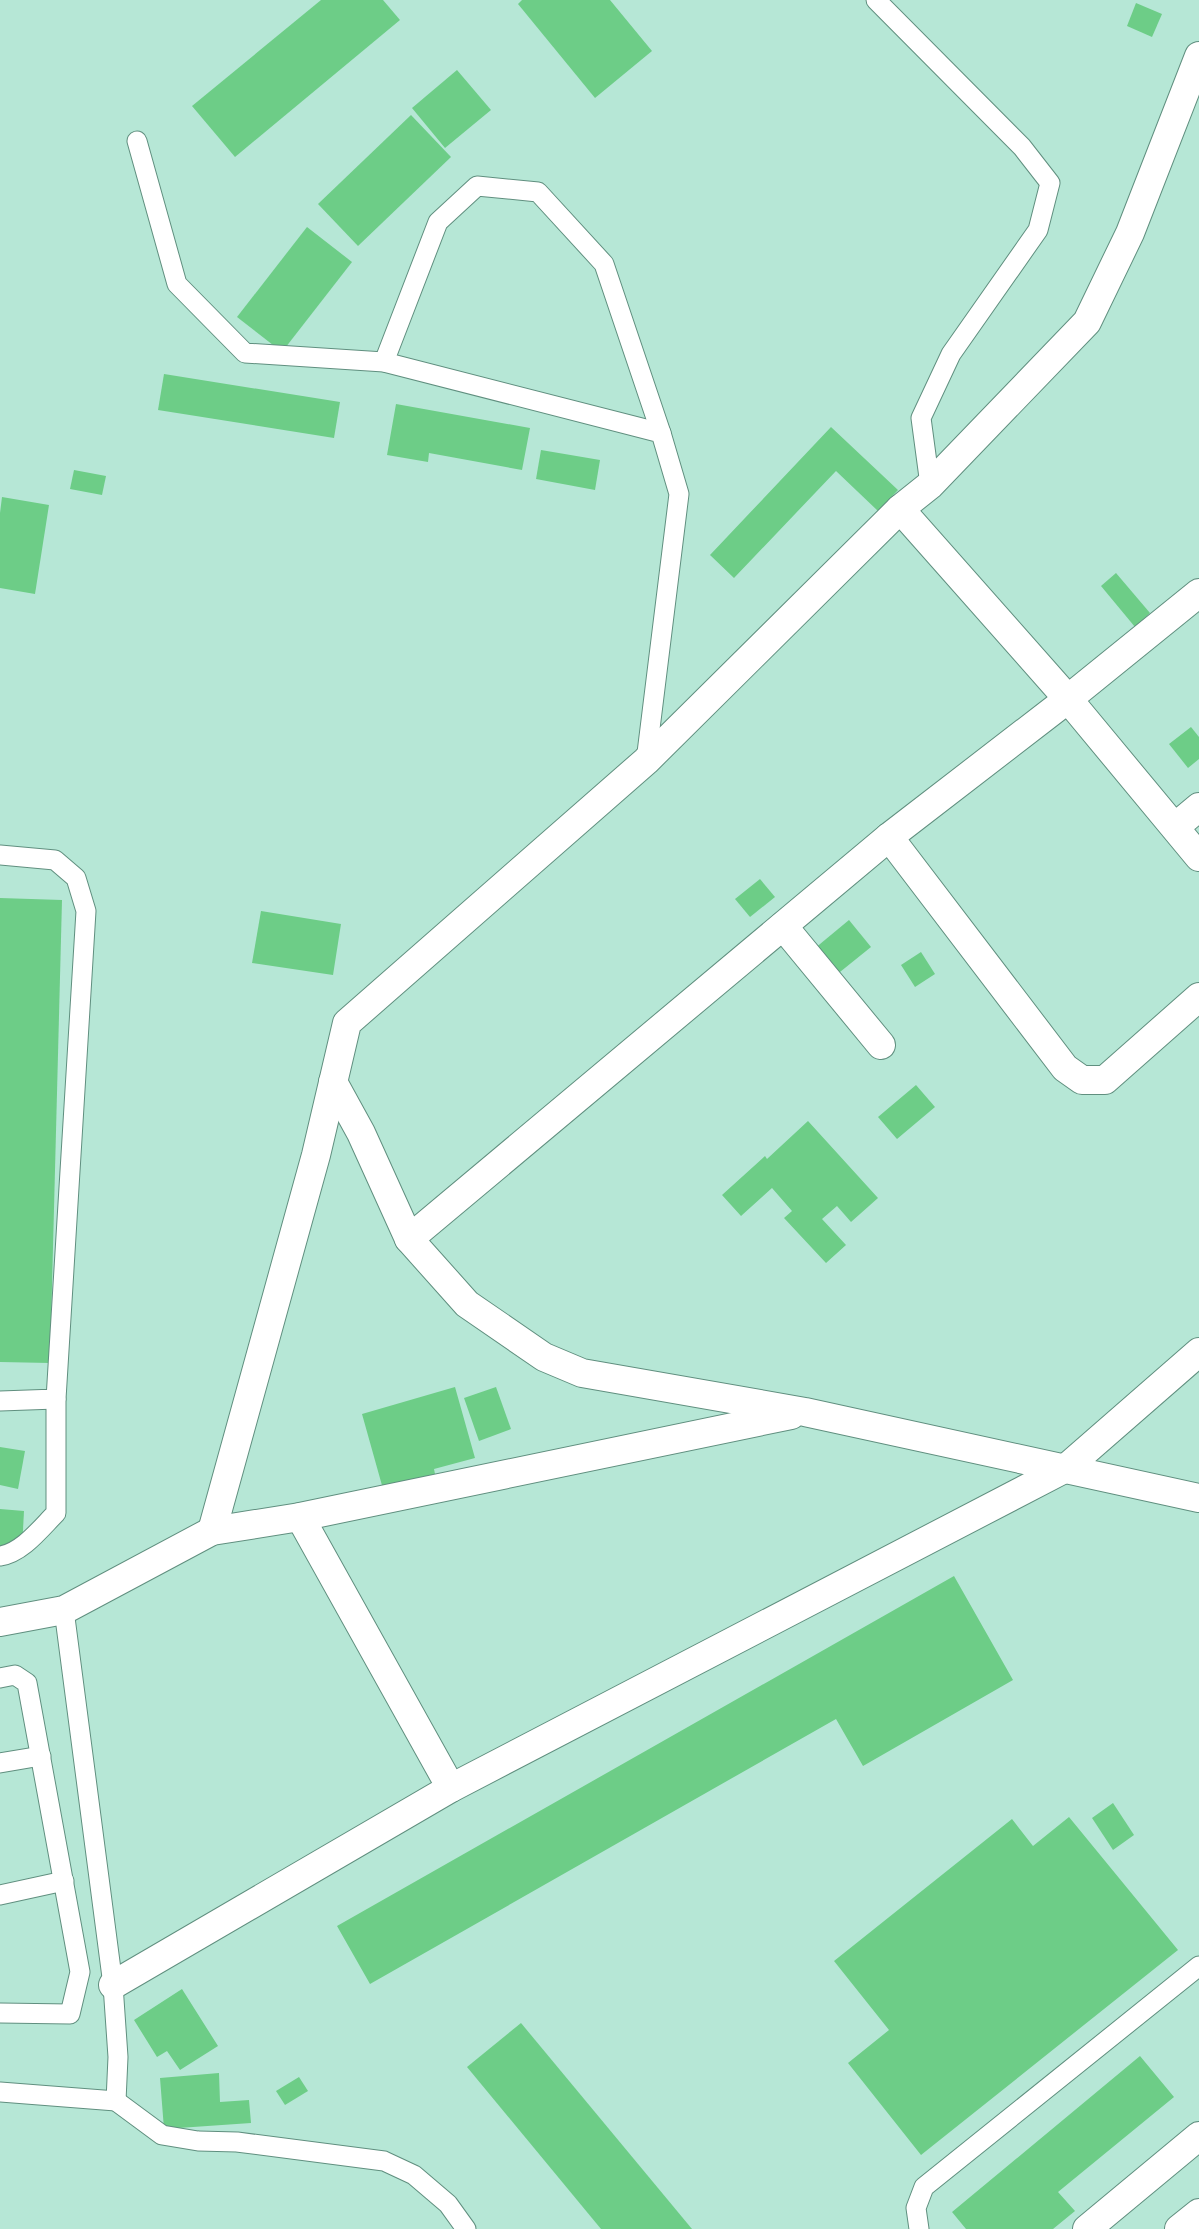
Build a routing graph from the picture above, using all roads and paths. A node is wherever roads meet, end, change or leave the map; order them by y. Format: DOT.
graph roads {
  1 [pos="876,0"];
  2 [pos="1199,56"];
  3 [pos="137,141"];
  4 [pos="384,362"];
  5 [pos="661,433"];
  6 [pos="930,485"];
  7 [pos="900,509"];
  8 [pos="1199,593"];
  9 [pos="1068,699"];
  10 [pos="646,761"];
  11 [pos="1199,807"];
  12 [pos="1175,827"];
  13 [pos="889,837"];
  14 [pos="0,855"];
  15 [pos="1199,857"];
  16 [pos="783,926"];
  17 [pos="1199,996"];
  18 [pos="880,1045"];
  19 [pos="333,1082"];
  20 [pos="409,1239"];
  21 [pos="1199,1352"];
  22 [pos="56,1399"];
  23 [pos="0,1401"];
  24 [pos="805,1412"];
  25 [pos="1066,1468"];
  26 [pos="1199,1498"];
  27 [pos="300,1517"];
  28 [pos="212,1531"];
  29 [pos="0,1556"];
  30 [pos="64,1610"];
  31 [pos="0,1622"];
  32 [pos="0,1678"];
  33 [pos="40,1756"];
  34 [pos="0,1763"];
  35 [pos="451,1788"];
  36 [pos="64,1881"];
  37 [pos="0,1895"];
  38 [pos="1199,1966"];
  39 [pos="114,1985"];
  40 [pos="0,2013"];
  41 [pos="0,2092"];
  42 [pos="116,2101"];
  43 [pos="1199,2136"];
  44 [pos="1199,2213"];
  45 [pos="466,2229"];
  46 [pos="919,2229"];
  47 [pos="1087,2229"];
  48 [pos="1179,2229"];
  1 -- 6 [label="lane"];
  2 -- 6 [label="street"];
  3 -- 4 [label="lane"];
  4 -- 5 [label="lane"];
  4 -- 5 [label="lane"];
  5 -- 10 [label="lane"];
  6 -- 7 [label="street"];
  7 -- 9 [label="street"];
  7 -- 10 [label="street"];
  8 -- 9 [label="street"];
  9 -- 12 [label="street"];
  9 -- 13 [label="street"];
  10 -- 19 [label="street"];
  11 -- 12 [label="street"];
  12 -- 15 [label="street"];
  13 -- 16 [label="street"];
  13 -- 17 [label="street"];
  14 -- 22 [label="lane"];
  16 -- 18 [label="street"];
  16 -- 20 [label="street"];
  19 -- 20 [label="street"];
  19 -- 28 [label="street"];
  20 -- 24 [label="street"];
  21 -- 25 [label="street"];
  22 -- 23 [label="lane"];
  22 -- 29 [label="lane"];
  24 -- 25 [label="street"];
  24 -- 27 [label="street"];
  25 -- 26 [label="street"];
  25 -- 35 [label="street"];
  27 -- 28 [label="street"];
  27 -- 35 [label="street"];
  28 -- 30 [label="street"];
  30 -- 31 [label="street"];
  30 -- 39 [label="lane"];
  32 -- 33 [label="lane"];
  33 -- 34 [label="lane"];
  33 -- 36 [label="lane"];
  35 -- 39 [label="street"];
  36 -- 37 [label="lane"];
  36 -- 40 [label="lane"];
  38 -- 46 [label="lane"];
  39 -- 42 [label="lane"];
  41 -- 42 [label="lane"];
  42 -- 45 [label="lane"];
  43 -- 47 [label="street"];
  44 -- 48 [label="street"];
}
